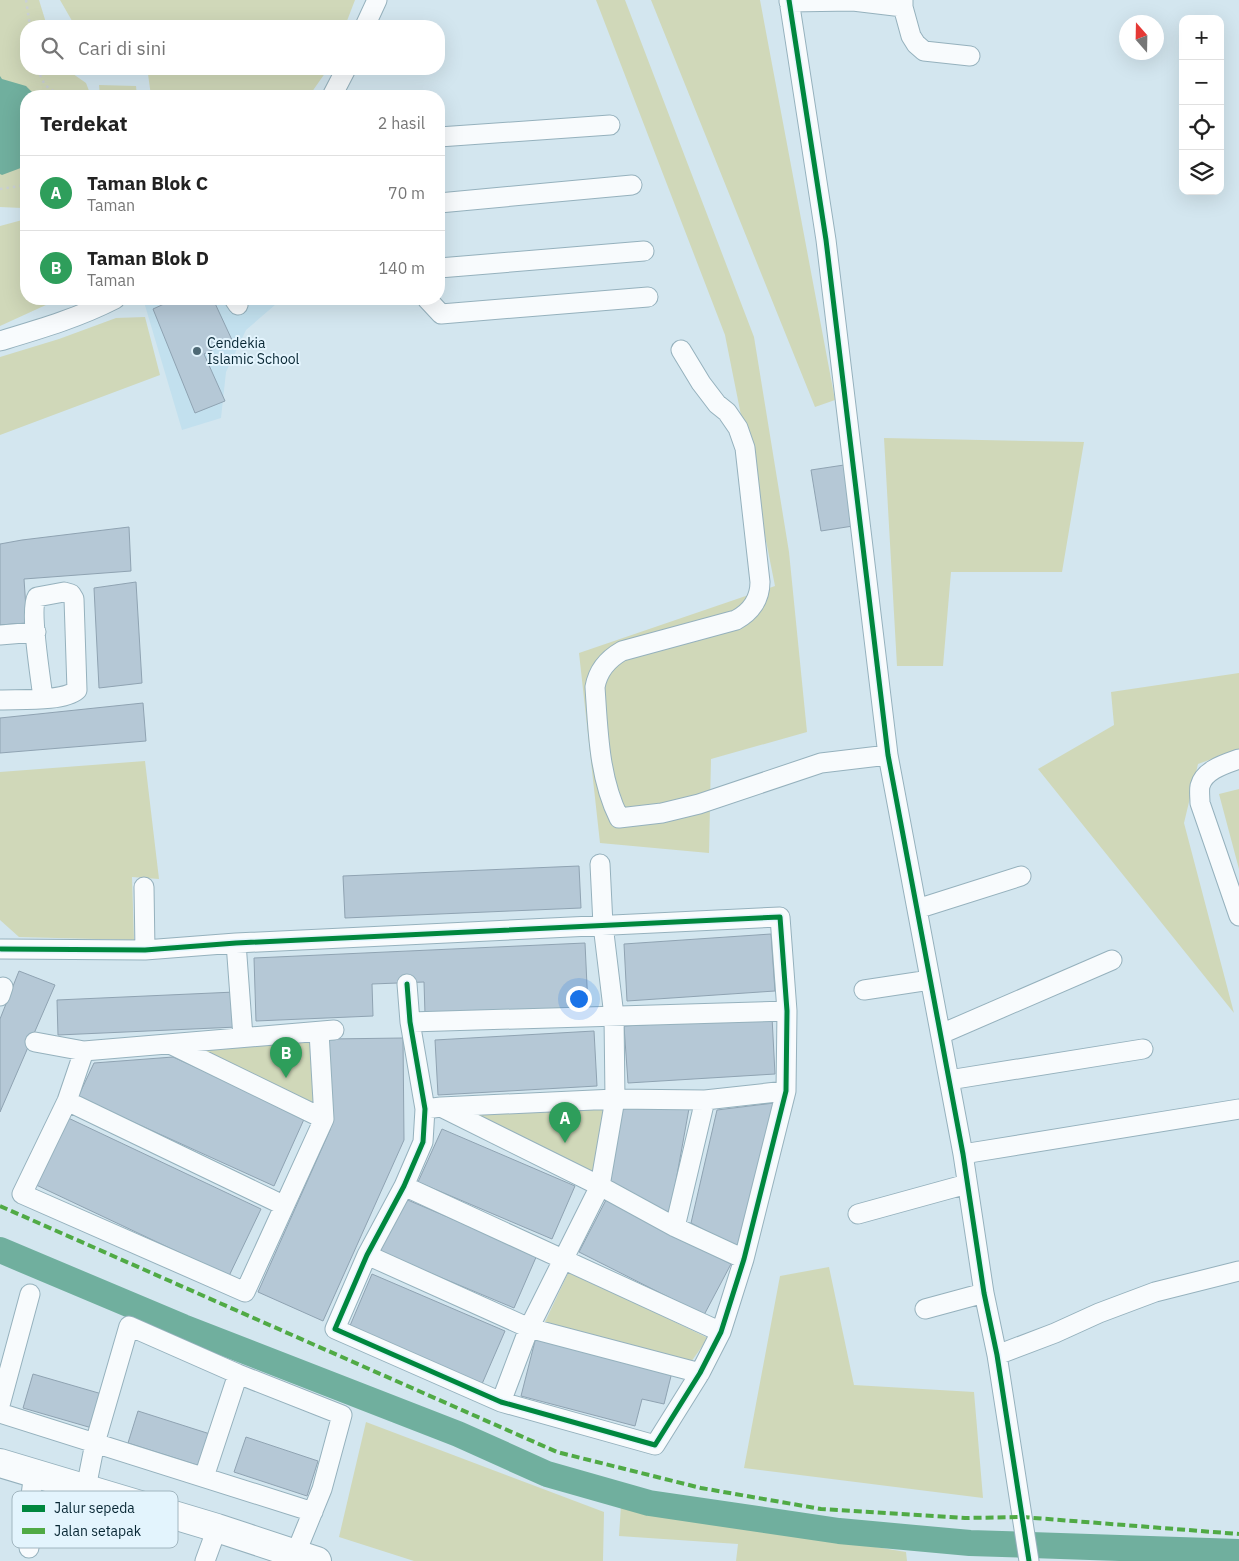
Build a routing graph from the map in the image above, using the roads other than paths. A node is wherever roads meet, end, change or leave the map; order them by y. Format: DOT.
graph roads {
  1 [pos="377,0"];
  2 [pos="789,1"];
  3 [pos="903,4"];
  4 [pos="368,20"];
  5 [pos="970,56"];
  6 [pos="343,75"];
  7 [pos="335,90"];
  8 [pos="610,125"];
  9 [pos="445,137"];
  10 [pos="632,185"];
  11 [pos="445,202"];
  12 [pos="644,251"];
  13 [pos="445,268"];
  14 [pos="648,297"];
  15 [pos="103,305"];
  16 [pos="433,305"];
  17 [pos="0,341"];
  18 [pos="681,350"];
  19 [pos="36,632"];
  20 [pos="0,635"];
  21 [pos="43,698"];
  22 [pos="0,700"];
  23 [pos="888,755"];
  24 [pos="1239,759"];
  25 [pos="600,864"];
  26 [pos="1021,876"];
  27 [pos="144,887"];
  28 [pos="917,909"];
  29 [pos="1239,916"];
  30 [pos="603,925"];
  31 [pos="236,943"];
  32 [pos="0,948"];
  33 [pos="145,950"];
  34 [pos="1112,960"];
  35 [pos="930,980"];
  36 [pos="407,984"];
  37 [pos="864,990"];
  38 [pos="787,1011"];
  39 [pos="614,1016"];
  40 [pos="410,1022"];
  41 [pos="941,1034"];
  42 [pos="243,1037"];
  43 [pos="35,1042"];
  44 [pos="170,1043"];
  45 [pos="1143,1050"];
  46 [pos="84,1051"];
  47 [pos="949,1080"];
  48 [pos="786,1091"];
  49 [pos="615,1098"];
  50 [pos="705,1100"];
  51 [pos="67,1101"];
  52 [pos="433,1108"];
  53 [pos="1239,1109"];
  54 [pos="324,1118"];
  55 [pos="963,1154"];
  56 [pos="967,1184"];
  57 [pos="404,1186"];
  58 [pos="600,1186"];
  59 [pos="283,1205"];
  60 [pos="858,1214"];
  61 [pos="675,1227"];
  62 [pos="367,1255"];
  63 [pos="563,1258"];
  64 [pos="744,1259"];
  65 [pos="1239,1271"];
  66 [pos="984,1293"];
  67 [pos="30,1294"];
  68 [pos="925,1309"];
  69 [pos="529,1328"];
  70 [pos="721,1332"];
  71 [pos="996,1355"];
  72 [pos="700,1373"];
  73 [pos="238,1374"];
  74 [pos="501,1402"];
  75 [pos="0,1405"];
  76 [pos="0,1413"];
  77 [pos="95,1443"];
  78 [pos="0,1463"];
  79 [pos="34,1473"];
  80 [pos="204,1477"];
  81 [pos="86,1488"];
  82 [pos="32,1491"];
  83 [pos="96,1491"];
  84 [pos="313,1512"];
  85 [pos="178,1516"];
  86 [pos="217,1528"];
  87 [pos="302,1559"];
  88 [pos="1029,1559"];
  89 [pos="205,1561"];
  1 -- 4 [label="street"];
  2 -- 3 [label="street"];
  2 -- 23 [label="street"];
  3 -- 5 [label="street"];
  6 -- 7 [label="street"];
  8 -- 9 [label="street"];
  10 -- 11 [label="street"];
  12 -- 13 [label="street"];
  14 -- 16 [label="street"];
  15 -- 17 [label="street"];
  18 -- 23 [label="street"];
  19 -- 20 [label="street"];
  19 -- 21 [label="street"];
  19 -- 21 [label="street"];
  21 -- 22 [label="street"];
  23 -- 28 [label="street"];
  24 -- 29 [label="street"];
  25 -- 30 [label="street"];
  26 -- 28 [label="street"];
  27 -- 33 [label="street"];
  28 -- 35 [label="street"];
  30 -- 31 [label="street"];
  30 -- 38 [label="street"];
  30 -- 39 [label="street"];
  31 -- 33 [label="street"];
  31 -- 42 [label="street"];
  32 -- 33 [label="street"];
  34 -- 41 [label="street"];
  35 -- 37 [label="street"];
  35 -- 41 [label="street"];
  36 -- 40 [label="street"];
  38 -- 39 [label="street"];
  38 -- 48 [label="street"];
  39 -- 40 [label="street"];
  39 -- 49 [label="street"];
  40 -- 52 [label="street"];
  41 -- 47 [label="street"];
  42 -- 44 [label="street"];
  42 -- 54 [label="street"];
  43 -- 46 [label="street"];
  44 -- 46 [label="street"];
  44 -- 54 [label="street"];
  45 -- 47 [label="street"];
  46 -- 51 [label="street"];
  47 -- 55 [label="street"];
  48 -- 50 [label="street"];
  48 -- 64 [label="street"];
  49 -- 50 [label="street"];
  49 -- 52 [label="street"];
  49 -- 58 [label="street"];
  50 -- 61 [label="street"];
  51 -- 59 [label="street"];
  51 -- 59 [label="street"];
  52 -- 57 [label="street"];
  52 -- 58 [label="street"];
  53 -- 55 [label="street"];
  54 -- 59 [label="street"];
  55 -- 56 [label="street"];
  56 -- 60 [label="street"];
  56 -- 66 [label="street"];
  57 -- 62 [label="street"];
  57 -- 63 [label="street"];
  58 -- 61 [label="street"];
  58 -- 63 [label="street"];
  61 -- 64 [label="street"];
  62 -- 69 [label="street"];
  62 -- 74 [label="street"];
  63 -- 69 [label="street"];
  63 -- 70 [label="street"];
  64 -- 70 [label="street"];
  65 -- 71 [label="street"];
  66 -- 68 [label="street"];
  66 -- 71 [label="street"];
  67 -- 75 [label="street"];
  69 -- 72 [label="street"];
  69 -- 74 [label="street"];
  70 -- 72 [label="street"];
  71 -- 88 [label="street"];
  72 -- 74 [label="street"];
  73 -- 77 [label="street"];
  73 -- 80 [label="street"];
  73 -- 84 [label="street"];
  76 -- 77 [label="street"];
  77 -- 80 [label="street"];
  77 -- 81 [label="street"];
  78 -- 79 [label="highway"];
  79 -- 81 [label="highway"];
  79 -- 82 [label="street"];
  80 -- 84 [label="street"];
  81 -- 83 [label="highway"];
  84 -- 87 [label="street"];
  85 -- 86 [label="highway"];
  86 -- 87 [label="highway"];
  86 -- 89 [label="street"];
}
